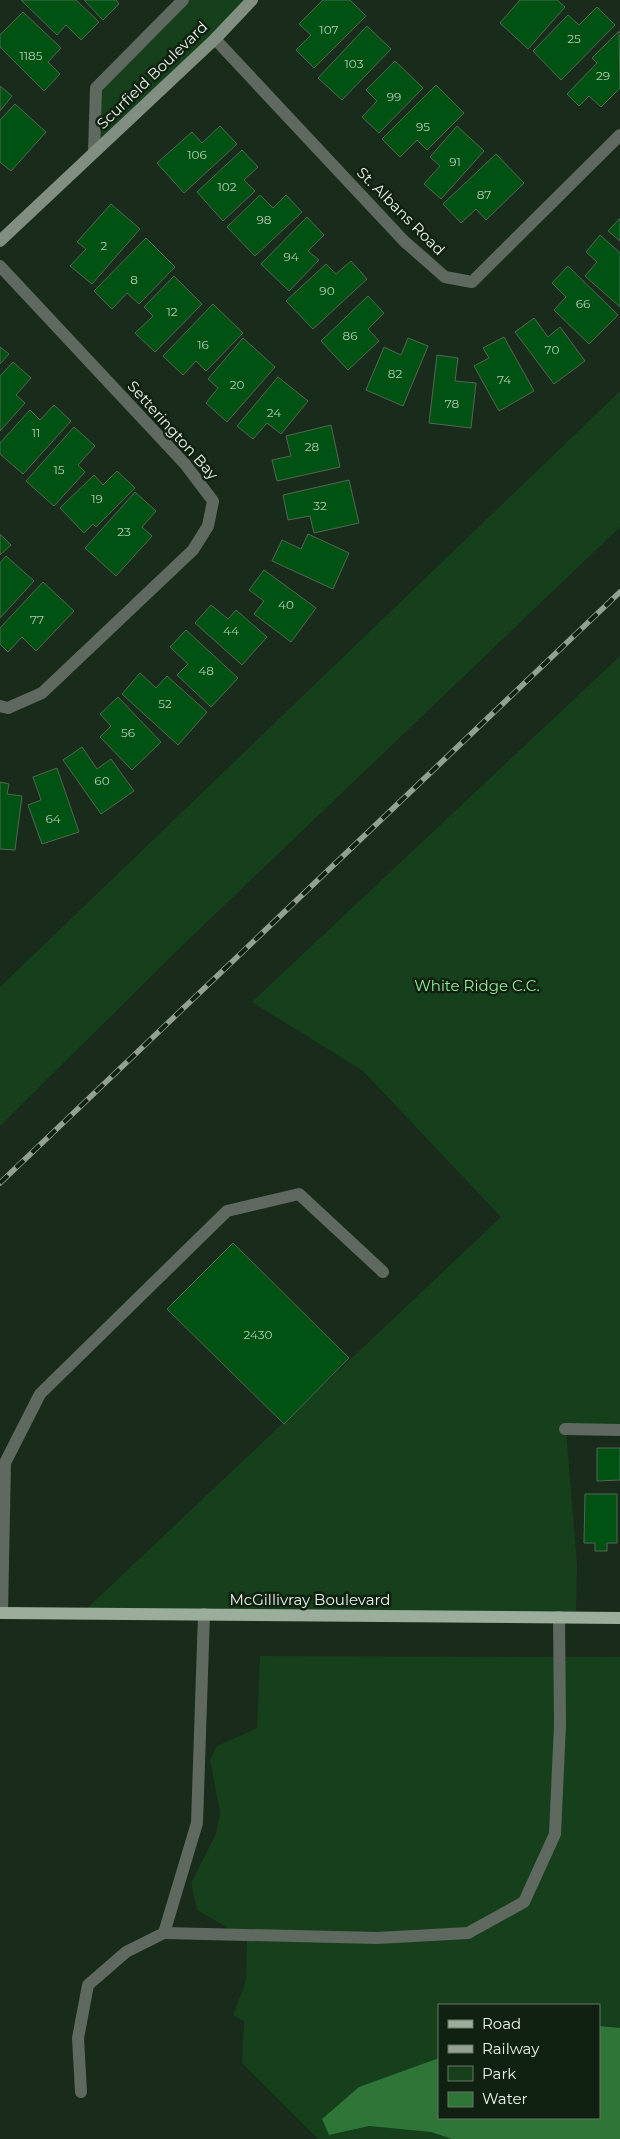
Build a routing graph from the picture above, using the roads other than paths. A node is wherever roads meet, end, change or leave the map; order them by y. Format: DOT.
graph roads {
  1 [pos="182,0"];
  2 [pos="252,0"];
  3 [pos="215,39"];
  4 [pos="620,135"];
  5 [pos="94,152"];
  6 [pos="0,241"];
  7 [pos="0,266"];
  8 [pos="0,706"];
  9 [pos="383,1272"];
  10 [pos="566,1429"];
  11 [pos="620,1430"];
  12 [pos="1,1613"];
  13 [pos="204,1614"];
  14 [pos="559,1617"];
  15 [pos="620,1618"];
  16 [pos="164,1932"];
  17 [pos="81,2092"];
  1 -- 5 [label="street, Scurfield Boulevard"];
  2 -- 3 [label="street, Scurfield Boulevard"];
  3 -- 4 [label="street, St. Albans Road"];
  3 -- 5 [label="street, Scurfield Boulevard"];
  5 -- 6 [label="street, Scurfield Boulevard"];
  7 -- 8 [label="street, Setterington Bay"];
  9 -- 12 [label="street"];
  10 -- 11 [label="street"];
  12 -- 13 [label="main road, McGillivray Boulevard"];
  13 -- 14 [label="main road, McGillivray Boulevard"];
  13 -- 16 [label="street"];
  14 -- 15 [label="main road, McGillivray Boulevard"];
  14 -- 16 [label="street"];
  16 -- 17 [label="street"];
}
